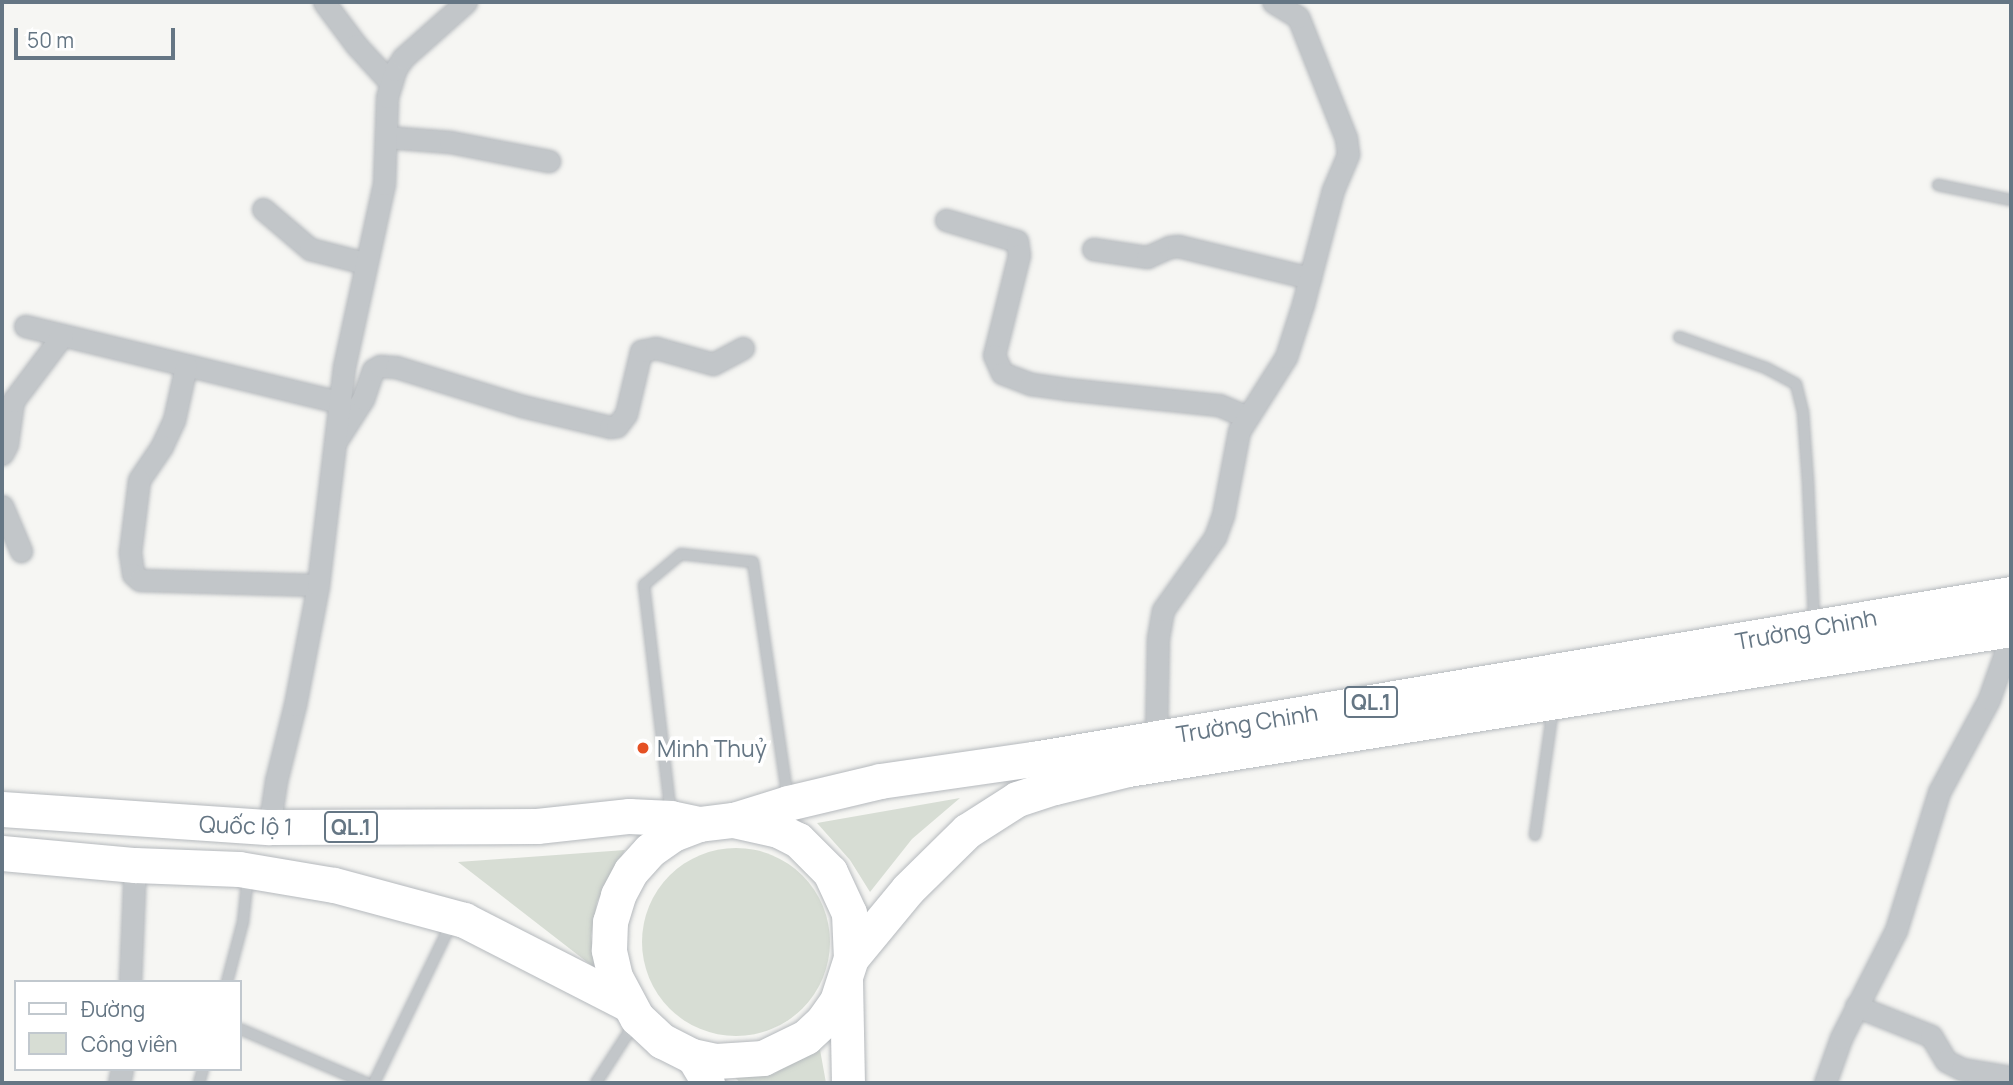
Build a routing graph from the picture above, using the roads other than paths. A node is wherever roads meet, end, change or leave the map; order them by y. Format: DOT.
graph roads {
  1 [pos="324,2"];
  2 [pos="466,2"];
  3 [pos="1273,2"];
  4 [pos="391,83"];
  5 [pos="387,137"];
  6 [pos="549,161"];
  7 [pos="1938,185"];
  8 [pos="2011,200"];
  9 [pos="263,209"];
  10 [pos="946,220"];
  11 [pos="1093,249"];
  12 [pos="365,263"];
  13 [pos="1310,278"];
  14 [pos="25,326"];
  15 [pos="62,336"];
  16 [pos="1679,337"];
  17 [pos="743,348"];
  18 [pos="186,366"];
  19 [pos="340,402"];
  20 [pos="1247,417"];
  21 [pos="334,443"];
  22 [pos="2,454"];
  23 [pos="2,506"];
  24 [pos="22,551"];
  25 [pos="318,585"];
  26 [pos="2011,594"];
  27 [pos="1814,628"];
  28 [pos="2011,629"];
  29 [pos="2011,637"];
  30 [pos="1553,701"];
  31 [pos="1156,738"];
  32 [pos="788,803"];
  33 [pos="2,809"];
  34 [pos="733,820"];
  35 [pos="685,821"];
  36 [pos="269,827"];
  37 [pos="1535,835"];
  38 [pos="2,853"];
  39 [pos="135,865"];
  40 [pos="248,870"];
  41 [pos="454,916"];
  42 [pos="849,969"];
  43 [pos="130,980"];
  44 [pos="228,980"];
  45 [pos="1856,1006"];
  46 [pos="632,1011"];
  47 [pos="242,1029"];
  48 [pos="700,1070"];
  49 [pos="2011,1077"];
  50 [pos="366,1083"];
  51 [pos="374,1083"];
  52 [pos="596,1083"];
  53 [pos="848,1083"];
  54 [pos="1825,1083"];
  1 -- 4 [label="street"];
  2 -- 4 [label="street"];
  3 -- 13 [label="street"];
  4 -- 5 [label="street"];
  5 -- 6 [label="street"];
  5 -- 12 [label="street"];
  7 -- 8 [label="lane"];
  9 -- 12 [label="street"];
  10 -- 20 [label="street"];
  11 -- 13 [label="street"];
  12 -- 19 [label="street"];
  13 -- 20 [label="street"];
  14 -- 15 [label="street"];
  15 -- 18 [label="street"];
  15 -- 22 [label="street"];
  16 -- 27 [label="lane"];
  17 -- 21 [label="street"];
  18 -- 19 [label="street"];
  18 -- 25 [label="street"];
  19 -- 21 [label="street"];
  20 -- 31 [label="street"];
  21 -- 25 [label="street"];
  23 -- 24 [label="street"];
  25 -- 36 [label="street"];
  26 -- 27 [label="highway, Trường Chinh / QL.1"];
  27 -- 31 [label="highway, Trường Chinh / QL.1"];
  28 -- 30 [label="highway, Trường Chinh / QL.1"];
  29 -- 45 [label="street"];
  30 -- 37 [label="lane"];
  30 -- 42 [label="highway, Trường Chinh / QL.1"];
  31 -- 32 [label="highway, Trường Chinh / QL.1"];
  32 -- 34 [label="highway, Trường Chinh / QL.1"];
  32 -- 35 [label="lane"];
  33 -- 36 [label="highway, Quốc lộ 1 / QL.1"];
  34 -- 35 [label="highway, QL.1"];
  34 -- 42 [label="highway, QL.1"];
  35 -- 36 [label="highway, Quốc lộ 1 / QL.1"];
  35 -- 46 [label="highway, QL.1"];
  38 -- 39 [label="highway, Quốc lộ 1 / QL.1"];
  39 -- 40 [label="highway, Quốc lộ 1 / QL.1"];
  39 -- 43 [label="street"];
  40 -- 41 [label="highway, Quốc lộ 1 / QL.1"];
  40 -- 44 [label="lane"];
  41 -- 46 [label="highway, Quốc lộ 1 / QL.1"];
  41 -- 51 [label="lane"];
  42 -- 48 [label="highway, QL.1"];
  42 -- 53 [label="main road"];
  45 -- 49 [label="street"];
  45 -- 54 [label="street"];
  46 -- 48 [label="highway, QL.1"];
  46 -- 52 [label="lane"];
  47 -- 50 [label="lane"];
}
